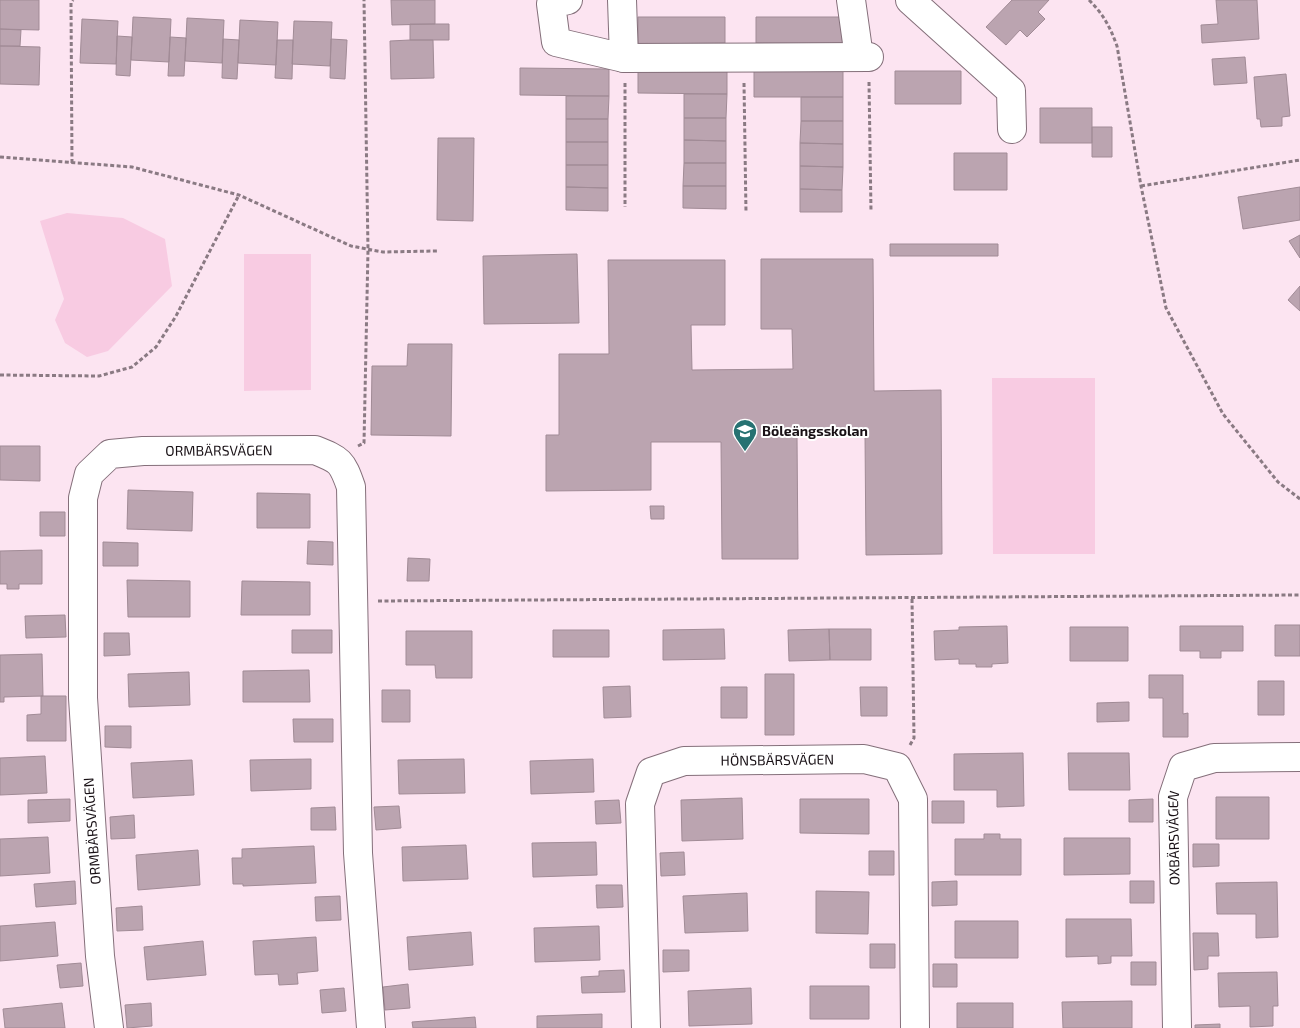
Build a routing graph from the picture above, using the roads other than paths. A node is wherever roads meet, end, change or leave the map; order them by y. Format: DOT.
graph roads {
  1 [pos="568,0"];
  2 [pos="622,0"];
  3 [pos="852,0"];
  4 [pos="910,0"];
  5 [pos="624,58"];
  6 [pos="1012,129"];
  7 [pos="1300,757"];
  8 [pos="109,1028"];
  9 [pos="371,1028"];
  10 [pos="646,1028"];
  11 [pos="915,1028"];
  12 [pos="1177,1028"];
  1 -- 5 [label="street"];
  2 -- 5 [label="street"];
  3 -- 5 [label="street"];
  4 -- 6 [label="street"];
  7 -- 12 [label="street, OXBÄRSVÄGEN"];
  8 -- 9 [label="street, ORMBÄRSVÄGEN"];
  10 -- 11 [label="street, HÖNSBÄRSVÄGEN"];
}
